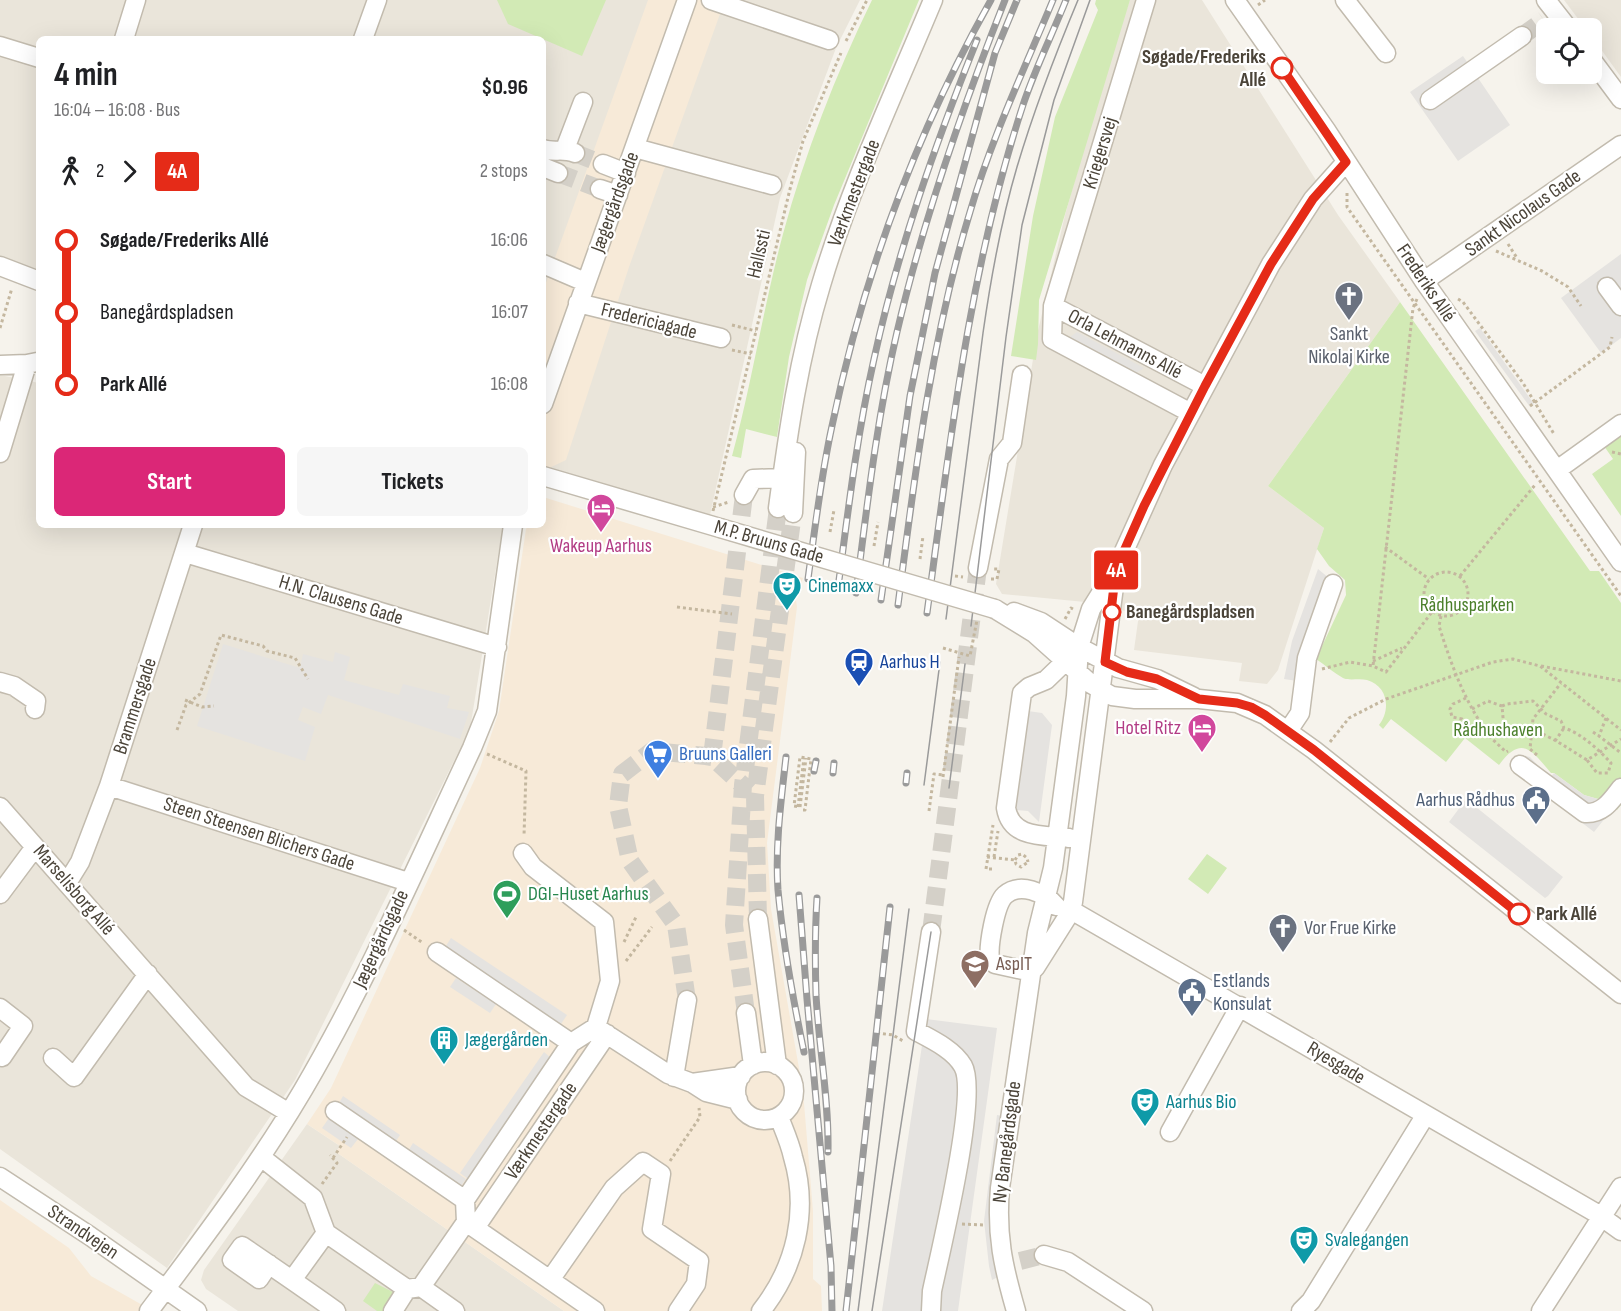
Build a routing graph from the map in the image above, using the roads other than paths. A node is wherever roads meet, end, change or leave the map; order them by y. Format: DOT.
graph roads {
  1 [pos="136,0"];
  2 [pos="377,0"];
  3 [pos="687,0"];
  4 [pos="711,0"];
  5 [pos="933,0"];
  6 [pos="1146,0"];
  7 [pos="1235,0"];
  8 [pos="1346,0"];
  9 [pos="125,36"];
  10 [pos="364,36"];
  11 [pos="829,40"];
  12 [pos="1493,42"];
  13 [pos="0,46"];
  14 [pos="1386,53"];
  15 [pos="36,57"];
  16 [pos="1602,73"];
  17 [pos="1621,99"];
  18 [pos="1430,100"];
  19 [pos="583,102"];
  20 [pos="1621,145"];
  21 [pos="635,148"];
  22 [pos="546,150"];
  23 [pos="1346,162"];
  24 [pos="603,164"];
  25 [pos="626,173"];
  26 [pos="772,185"];
  27 [pos="600,189"];
  28 [pos="618,195"];
  29 [pos="546,265"];
  30 [pos="9,269"];
  31 [pos="36,280"];
  32 [pos="1424,281"];
  33 [pos="585,282"];
  34 [pos="1607,287"];
  35 [pos="578,303"];
  36 [pos="1053,306"];
  37 [pos="1621,306"];
  38 [pos="721,338"];
  39 [pos="33,363"];
  40 [pos="0,365"];
  41 [pos="1022,375"];
  42 [pos="1205,386"];
  43 [pos="797,393"];
  44 [pos="546,395"];
  45 [pos="1191,413"];
  46 [pos="1621,424"];
  47 [pos="0,453"];
  48 [pos="1557,470"];
  49 [pos="546,477"];
  50 [pos="782,478"];
  51 [pos="744,495"];
  52 [pos="192,528"];
  53 [pos="513,528"];
  54 [pos="185,553"];
  55 [pos="1621,562"];
  56 [pos="1116,569"];
  57 [pos="983,574"];
  58 [pos="1333,584"];
  59 [pos="995,609"];
  60 [pos="497,647"];
  61 [pos="1079,647"];
  62 [pos="1105,662"];
  63 [pos="1071,666"];
  64 [pos="0,682"];
  65 [pos="1101,692"];
  66 [pos="1199,699"];
  67 [pos="35,708"];
  68 [pos="1288,731"];
  69 [pos="1517,754"];
  70 [pos="109,786"];
  71 [pos="1621,788"];
  72 [pos="0,807"];
  73 [pos="1057,837"];
  74 [pos="1083,840"];
  75 [pos="35,847"];
  76 [pos="523,853"];
  77 [pos="408,882"];
  78 [pos="67,883"];
  79 [pos="0,894"];
  80 [pos="1047,897"];
  81 [pos="1071,910"];
  82 [pos="758,920"];
  83 [pos="931,932"];
  84 [pos="1049,947"];
  85 [pos="437,952"];
  86 [pos="1032,972"];
  87 [pos="148,974"];
  88 [pos="1621,994"];
  89 [pos="687,1000"];
  90 [pos="1239,1006"];
  91 [pos="0,1008"];
  92 [pos="746,1013"];
  93 [pos="601,1030"];
  94 [pos="571,1043"];
  95 [pos="2,1057"];
  96 [pos="53,1058"];
  97 [pos="777,1065"];
  98 [pos="747,1070"];
  99 [pos="671,1076"];
  100 [pos="692,1083"];
  101 [pos="738,1100"];
  102 [pos="335,1111"];
  103 [pos="289,1113"];
  104 [pos="1425,1116"];
  105 [pos="779,1117"];
  106 [pos="1170,1132"];
  107 [pos="261,1157"];
  108 [pos="0,1177"];
  109 [pos="1621,1187"];
  110 [pos="465,1200"];
  111 [pos="1601,1217"];
  112 [pos="470,1225"];
  113 [pos="1621,1231"];
  114 [pos="326,1233"];
  115 [pos="1044,1255"];
  116 [pos="232,1260"];
  117 [pos="292,1280"];
  118 [pos="550,1280"];
  119 [pos="414,1288"];
  120 [pos="166,1289"];
  121 [pos="149,1311"];
  122 [pos="197,1311"];
  123 [pos="336,1311"];
  124 [pos="393,1311"];
  125 [pos="455,1311"];
  126 [pos="595,1311"];
  127 [pos="678,1311"];
  128 [pos="761,1311"];
  129 [pos="931,1311"];
  130 [pos="1016,1311"];
  131 [pos="1143,1311"];
  132 [pos="1301,1311"];
  133 [pos="1541,1311"];
  1 -- 9 [label="street"];
  2 -- 10 [label="street"];
  3 -- 21 [label="street, Jægergårdsgade"];
  4 -- 11 [label="street"];
  5 -- 43 [label="street, Værkmestergade"];
  6 -- 36 [label="street, Kriegersvej"];
  7 -- 23 [label="street, Frederiks Allé"];
  8 -- 14 [label="street"];
  12 -- 18 [label="street"];
  13 -- 15 [label="street"];
  16 -- 17 [label="street"];
  19 -- 22 [label="street"];
  20 -- 32 [label="street, Sankt Nicolaus Gade"];
  21 -- 25 [label="street, Jægergårdsgade"];
  21 -- 26 [label="street"];
  23 -- 32 [label="street, Frederiks Allé"];
  23 -- 42 [label="street"];
  24 -- 25 [label="street"];
  25 -- 28 [label="street, Jægergårdsgade"];
  27 -- 28 [label="street"];
  28 -- 33 [label="street, Jægergårdsgade"];
  29 -- 33 [label="street"];
  30 -- 31 [label="street"];
  32 -- 48 [label="street, Frederiks Allé"];
  33 -- 35 [label="street, Jægergårdsgade"];
  34 -- 37 [label="street"];
  35 -- 38 [label="street, Fredericiagade"];
  35 -- 44 [label="street, Jægergårdsgade"];
  36 -- 42 [label="street, Orla Lehmanns Allé"];
  36 -- 45 [label="street, Orla Lehmanns Allé"];
  39 -- 40 [label="street"];
  39 -- 47 [label="street"];
  41 -- 57 [label="street"];
  42 -- 45 [label="street"];
  43 -- 50 [label="street, Værkmestergade"];
  43 -- 50 [label="street, Værkmestergade"];
  45 -- 56 [label="street"];
  46 -- 48 [label="street"];
  48 -- 55 [label="street, Frederiks Allé"];
  49 -- 59 [label="street, M.P. Bruuns Gade, bridge"];
  50 -- 51 [label="street"];
  52 -- 54 [label="street, Brammersgade"];
  53 -- 60 [label="street, Jægergårdsgade"];
  54 -- 60 [label="street, H.N. Clausens Gade"];
  54 -- 70 [label="street, Brammersgade"];
  56 -- 61 [label="street"];
  56 -- 62 [label="street"];
  58 -- 68 [label="street"];
  59 -- 61 [label="street"];
  59 -- 63 [label="street"];
  60 -- 77 [label="street, Jægergårdsgade"];
  61 -- 62 [label="street"];
  61 -- 63 [label="street"];
  62 -- 65 [label="street"];
  62 -- 66 [label="street"];
  63 -- 65 [label="street"];
  63 -- 73 [label="street"];
  63 -- 73 [label="street"];
  64 -- 67 [label="street"];
  65 -- 66 [label="street"];
  65 -- 74 [label="street"];
  66 -- 68 [label="street"];
  68 -- 88 [label="street"];
  69 -- 71 [label="street"];
  70 -- 77 [label="street, Steen Steensen Blichers Gade"];
  70 -- 78 [label="street, Brammersgade"];
  72 -- 75 [label="street, Marselisborg Allé"];
  73 -- 74 [label="street"];
  73 -- 80 [label="street"];
  74 -- 81 [label="street"];
  75 -- 78 [label="street, Marselisborg Allé"];
  75 -- 79 [label="street"];
  76 -- 93 [label="street, Værkmestergade"];
  77 -- 103 [label="street, Jægergårdsgade"];
  78 -- 87 [label="street, Marselisborg Allé"];
  80 -- 84 [label="street"];
  80 -- 86 [label="street"];
  80 -- 86 [label="street"];
  81 -- 84 [label="street"];
  81 -- 90 [label="street, Ryesgade"];
  82 -- 97 [label="street"];
  83 -- 129 [label="street"];
  84 -- 86 [label="street"];
  85 -- 94 [label="street"];
  86 -- 130 [label="street, Ny Banegårdsgade"];
  87 -- 96 [label="street"];
  87 -- 103 [label="street, Marselisborg Allé"];
  89 -- 99 [label="street"];
  90 -- 104 [label="street, Ryesgade"];
  90 -- 106 [label="street"];
  91 -- 95 [label="street"];
  92 -- 98 [label="street"];
  93 -- 94 [label="street, Værkmestergade"];
  93 -- 99 [label="street"];
  93 -- 112 [label="street, Værkmestergade"];
  94 -- 110 [label="street, Værkmestergade"];
  97 -- 98 [label="street"];
  97 -- 105 [label="street"];
  98 -- 100 [label="street"];
  98 -- 101 [label="street"];
  99 -- 100 [label="street"];
  100 -- 101 [label="street"];
  101 -- 105 [label="street"];
  102 -- 110 [label="street"];
  103 -- 107 [label="street, Jægergårdsgade"];
  104 -- 111 [label="street, Ryesgade"];
  104 -- 132 [label="street"];
  105 -- 128 [label="street"];
  107 -- 114 [label="street"];
  107 -- 120 [label="street, Jægergårdsgade"];
  108 -- 120 [label="street, Strandvejen"];
  109 -- 111 [label="street"];
  110 -- 112 [label="street"];
  111 -- 113 [label="street, Ryesgade"];
  111 -- 133 [label="street"];
  112 -- 118 [label="street"];
  112 -- 119 [label="street, Værkmestergade"];
  114 -- 117 [label="street"];
  114 -- 119 [label="street"];
  115 -- 131 [label="street"];
  116 -- 117 [label="street"];
  117 -- 123 [label="street"];
  118 -- 126 [label="street"];
  118 -- 127 [label="street"];
  119 -- 124 [label="street, Værkmestergade"];
  119 -- 125 [label="street"];
  120 -- 121 [label="street, Jægergårdsgade"];
  120 -- 122 [label="street, Strandvejen"];
}
